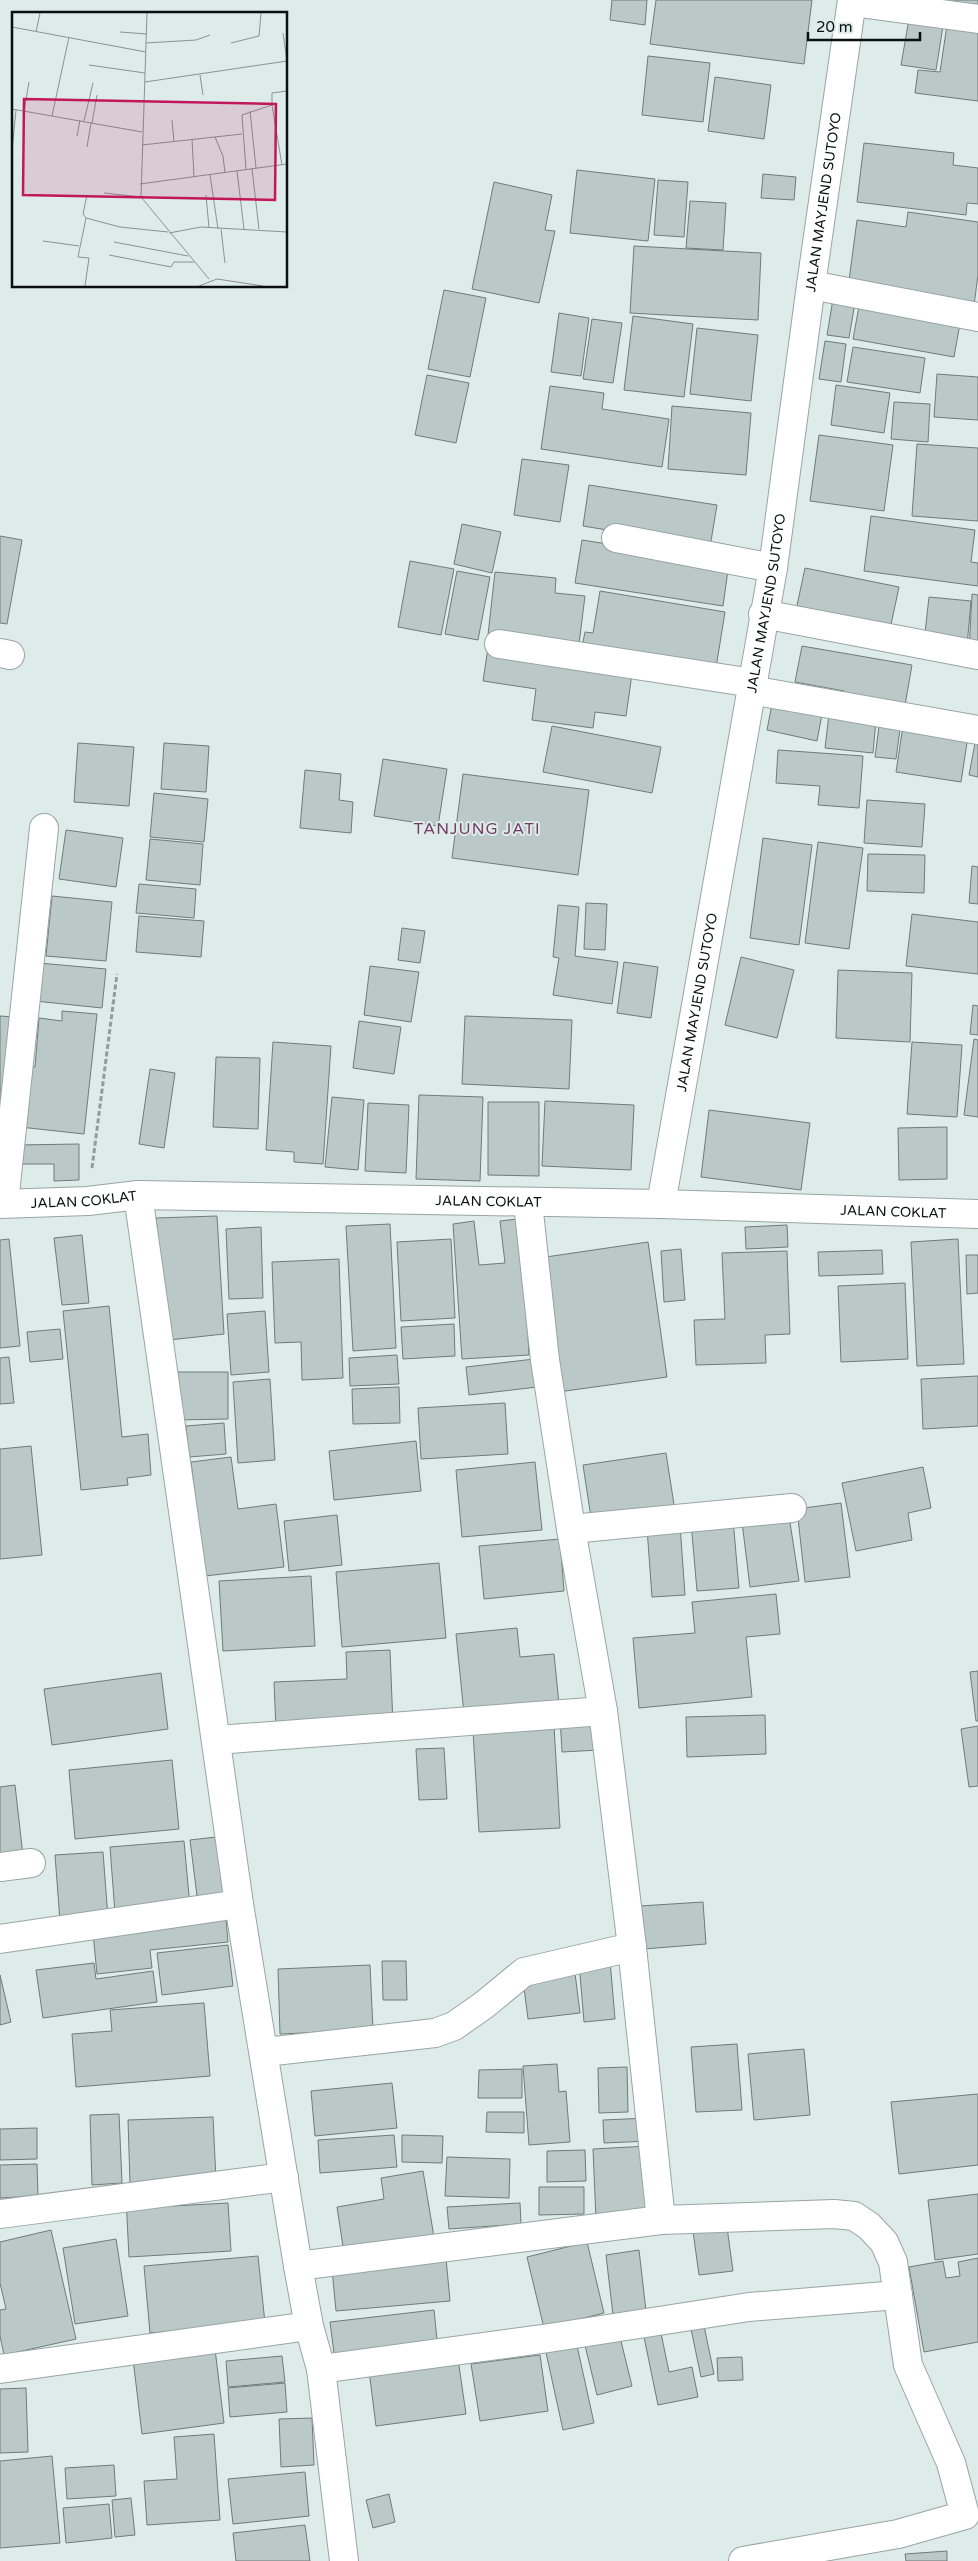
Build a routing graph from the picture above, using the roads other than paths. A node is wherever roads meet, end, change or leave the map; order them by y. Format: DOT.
graph roads {
  1 [pos="852,1"];
  2 [pos="978,19"];
  3 [pos="811,285"];
  4 [pos="978,317"];
  5 [pos="616,538"];
  6 [pos="773,568"];
  7 [pos="763,614"];
  8 [pos="500,644"];
  9 [pos="978,655"];
  10 [pos="752,687"];
  11 [pos="978,730"];
  12 [pos="44,828"];
  13 [pos="138,1195"];
  14 [pos="2,1203"];
  15 [pos="528,1203"];
  16 [pos="661,1204"];
  17 [pos="978,1214"];
  18 [pos="792,1508"];
  19 [pos="571,1529"];
  20 [pos="604,1711"];
  21 [pos="217,1740"];
  22 [pos="31,1863"];
  23 [pos="0,1867"];
  24 [pos="239,1904"];
  25 [pos="0,1939"];
  26 [pos="632,1947"];
  27 [pos="265,2052"];
  28 [pos="284,2177"];
  29 [pos="0,2214"];
  30 [pos="661,2220"];
  31 [pos="298,2266"];
  32 [pos="898,2295"];
  33 [pos="309,2326"];
  34 [pos="321,2369"];
  35 [pos="0,2370"];
  36 [pos="971,2514"];
  37 [pos="344,2561"];
  38 [pos="743,2561"];
  1 -- 2 [label="street"];
  1 -- 3 [label="street, JALAN MAYJEND SUTOYO"];
  3 -- 4 [label="street"];
  3 -- 6 [label="street, JALAN MAYJEND SUTOYO"];
  5 -- 6 [label="street"];
  6 -- 7 [label="street, JALAN MAYJEND SUTOYO"];
  7 -- 9 [label="street"];
  7 -- 10 [label="street, JALAN MAYJEND SUTOYO"];
  8 -- 10 [label="street"];
  10 -- 11 [label="street"];
  10 -- 16 [label="street, JALAN MAYJEND SUTOYO"];
  12 -- 14 [label="street"];
  13 -- 14 [label="street, JALAN COKLAT"];
  13 -- 15 [label="street, JALAN COKLAT"];
  13 -- 21 [label="street"];
  15 -- 16 [label="street, JALAN COKLAT"];
  15 -- 19 [label="street"];
  16 -- 17 [label="street, JALAN COKLAT"];
  18 -- 19 [label="street"];
  19 -- 20 [label="street"];
  20 -- 21 [label="street"];
  20 -- 26 [label="street"];
  21 -- 24 [label="street"];
  22 -- 23 [label="street"];
  24 -- 25 [label="street"];
  24 -- 27 [label="street"];
  26 -- 27 [label="street"];
  26 -- 30 [label="street"];
  27 -- 28 [label="street"];
  28 -- 29 [label="street"];
  28 -- 31 [label="street"];
  30 -- 31 [label="street"];
  30 -- 32 [label="street"];
  31 -- 33 [label="street"];
  32 -- 34 [label="street"];
  32 -- 36 [label="street"];
  33 -- 34 [label="street"];
  33 -- 35 [label="street"];
  34 -- 37 [label="street"];
  36 -- 38 [label="street"];
}
